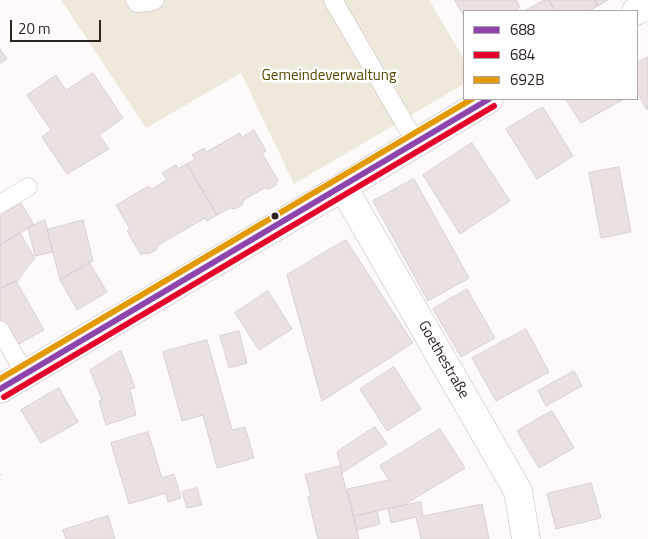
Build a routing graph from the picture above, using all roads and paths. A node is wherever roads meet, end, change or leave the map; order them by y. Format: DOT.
graph roads {
  1 [pos="135,0"];
  2 [pos="155,0"];
  3 [pos="332,0"];
  4 [pos="488,100"];
  5 [pos="416,142"];
  6 [pos="28,187"];
  7 [pos="343,187"];
  8 [pos="0,204"];
  9 [pos="0,330"];
  10 [pos="25,374"];
  11 [pos="0,389"];
  12 [pos="526,539"];
  1 -- 2 [label="lane"];
  3 -- 5 [label="lane"];
  4 -- 5 [label="main road"];
  5 -- 7 [label="main road"];
  6 -- 8 [label="lane"];
  7 -- 10 [label="main road"];
  7 -- 12 [label="main road, Goethestraße"];
  9 -- 10 [label="lane"];
  10 -- 11 [label="main road"];
}
